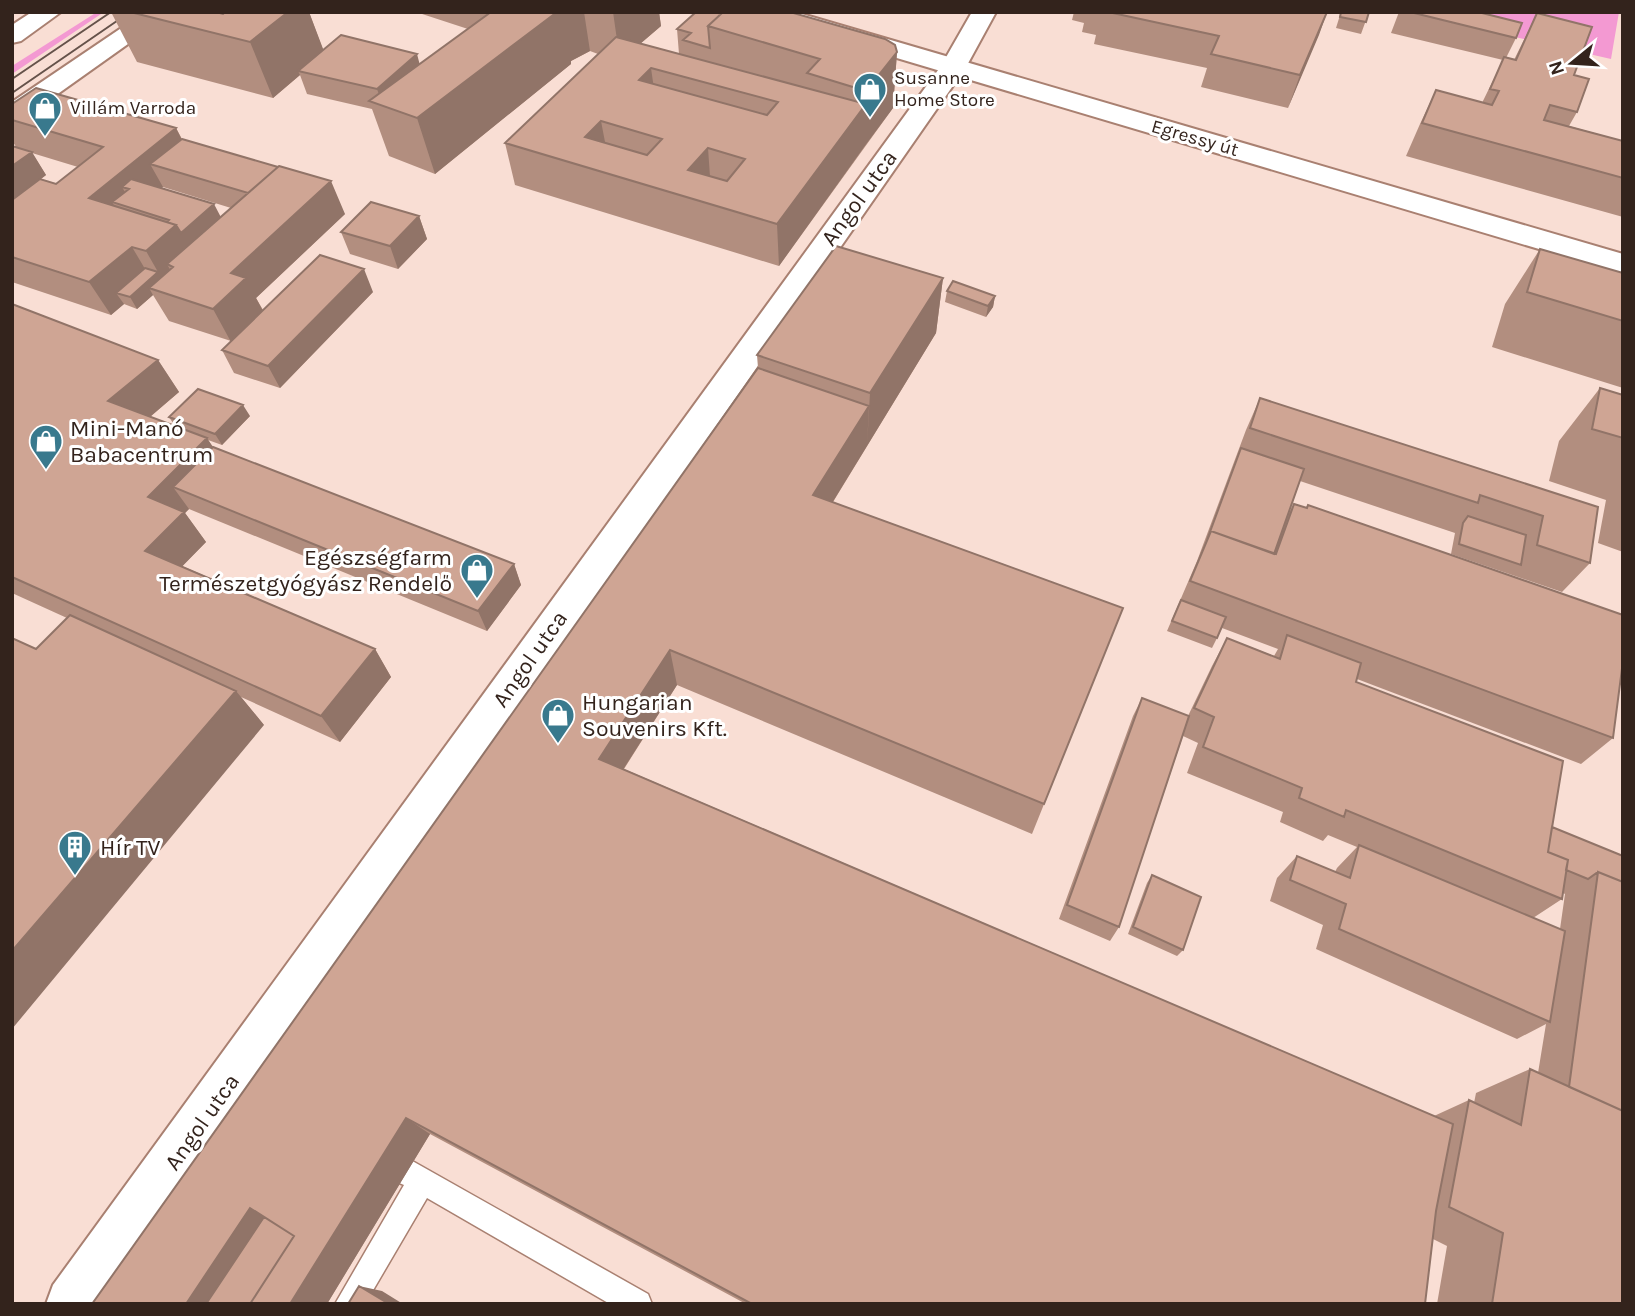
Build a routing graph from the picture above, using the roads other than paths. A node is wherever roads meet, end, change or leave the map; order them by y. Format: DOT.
graph roads {
  1 [pos="49,12"];
  2 [pos="161,12"];
  3 [pos="768,12"];
  4 [pos="984,12"];
  5 [pos="12,36"];
  6 [pos="953,67"];
  7 [pos="12,114"];
  8 [pos="1623,264"];
  9 [pos="72,1304"];
  10 [pos="349,1304"];
  11 [pos="638,1304"];
  1 -- 5 [label="street"];
  2 -- 7 [label="street"];
  3 -- 6 [label="street, Egressy út"];
  4 -- 6 [label="street, Angol utca"];
  6 -- 8 [label="street, Egressy út"];
  6 -- 9 [label="street, Angol utca"];
  10 -- 11 [label="lane"];
}
